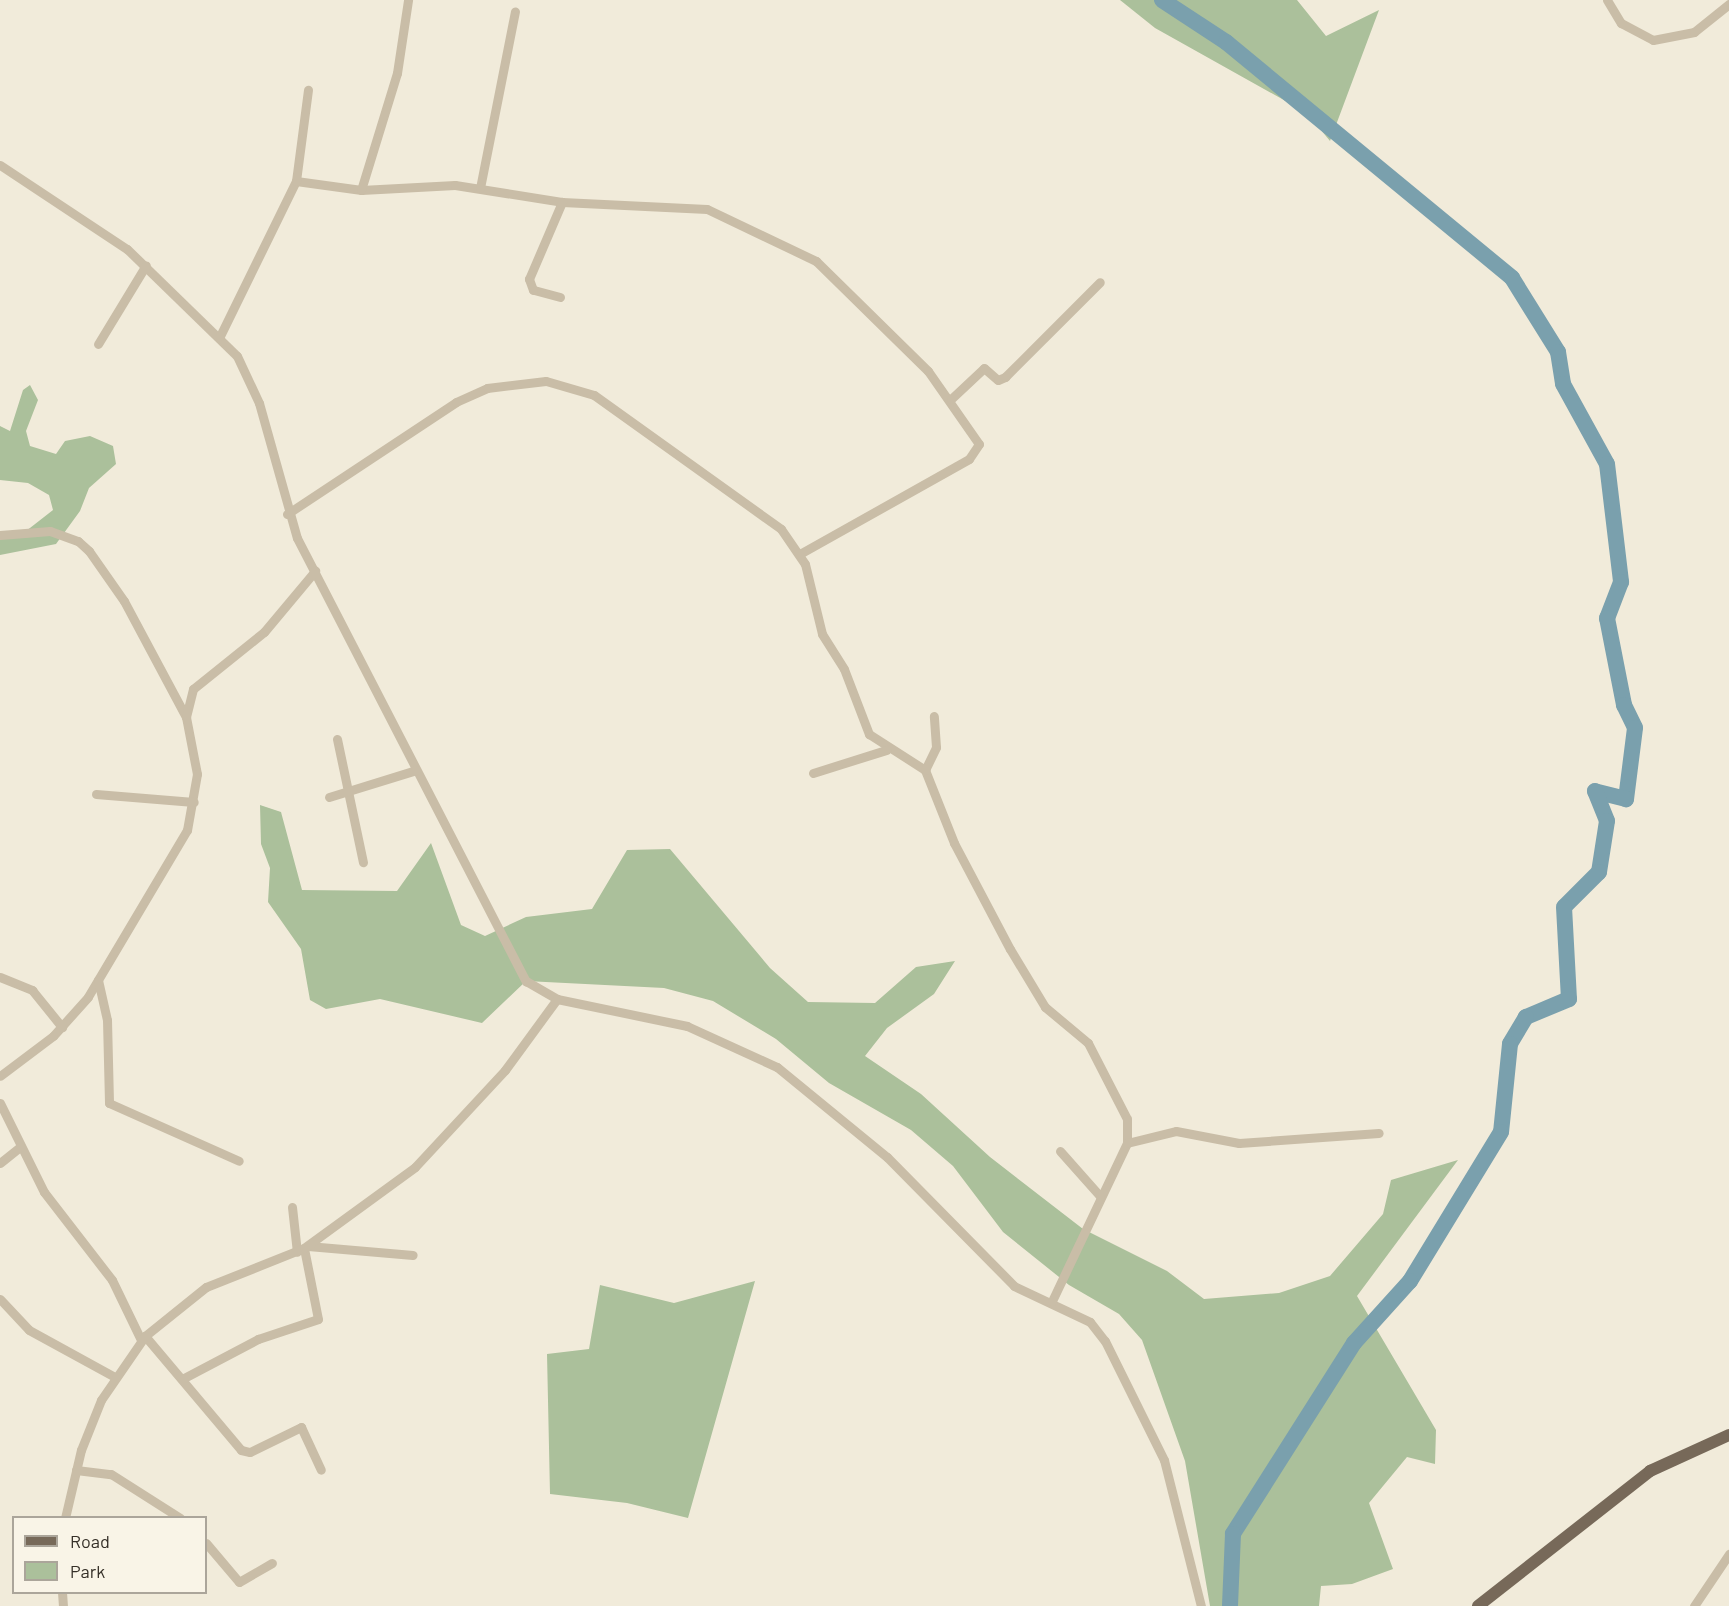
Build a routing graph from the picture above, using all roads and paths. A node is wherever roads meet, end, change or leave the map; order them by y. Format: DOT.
graph roads {
  1 [pos="408,0"];
  2 [pos="1606,0"];
  3 [pos="1729,4"];
  4 [pos="515,11"];
  5 [pos="308,90"];
  6 [pos="0,165"];
  7 [pos="296,181"];
  8 [pos="480,188"];
  9 [pos="361,190"];
  10 [pos="562,202"];
  11 [pos="146,265"];
  12 [pos="1100,282"];
  13 [pos="560,297"];
  14 [pos="220,336"];
  15 [pos="98,344"];
  16 [pos="951,399"];
  17 [pos="287,514"];
  18 [pos="0,535"];
  19 [pos="800,554"];
  20 [pos="315,572"];
  21 [pos="934,716"];
  22 [pos="186,717"];
  23 [pos="337,739"];
  24 [pos="886,750"];
  25 [pos="416,770"];
  26 [pos="925,770"];
  27 [pos="813,773"];
  28 [pos="350,791"];
  29 [pos="96,794"];
  30 [pos="328,797"];
  31 [pos="194,802"];
  32 [pos="363,862"];
  33 [pos="0,977"];
  34 [pos="98,980"];
  35 [pos="557,999"];
  36 [pos="57,1015"];
  37 [pos="71,1016"];
  38 [pos="62,1027"];
  39 [pos="0,1076"];
  40 [pos="0,1103"];
  41 [pos="1379,1133"];
  42 [pos="1127,1143"];
  43 [pos="20,1147"];
  44 [pos="1060,1151"];
  45 [pos="239,1161"];
  46 [pos="0,1163"];
  47 [pos="1100,1196"];
  48 [pos="292,1208"];
  49 [pos="303,1248"];
  50 [pos="412,1255"];
  51 [pos="0,1299"];
  52 [pos="1052,1301"];
  53 [pos="143,1338"];
  54 [pos="113,1376"];
  55 [pos="184,1378"];
  56 [pos="1729,1435"];
  57 [pos="76,1470"];
  58 [pos="321,1470"];
  59 [pos="66,1516"];
  60 [pos="177,1516"];
  61 [pos="207,1544"];
  62 [pos="1729,1554"];
  63 [pos="272,1563"];
  64 [pos="1201,1606"];
  65 [pos="1478,1606"];
  66 [pos="1694,1606"];
  1 -- 9 [label="street"];
  2 -- 3 [label="street"];
  4 -- 8 [label="street"];
  5 -- 7 [label="street"];
  6 -- 11 [label="street"];
  7 -- 9 [label="street"];
  7 -- 14 [label="street"];
  8 -- 9 [label="street"];
  8 -- 10 [label="street"];
  10 -- 13 [label="street"];
  10 -- 16 [label="street"];
  11 -- 14 [label="street"];
  11 -- 15 [label="street"];
  12 -- 16 [label="street"];
  14 -- 17 [label="street"];
  16 -- 19 [label="street"];
  17 -- 19 [label="street"];
  17 -- 20 [label="street"];
  18 -- 22 [label="street"];
  19 -- 24 [label="street"];
  20 -- 22 [label="street"];
  20 -- 25 [label="street"];
  21 -- 26 [label="street"];
  22 -- 31 [label="street"];
  23 -- 28 [label="street"];
  24 -- 26 [label="street"];
  24 -- 27 [label="street"];
  25 -- 28 [label="street"];
  25 -- 35 [label="street"];
  26 -- 42 [label="street"];
  28 -- 30 [label="street"];
  28 -- 32 [label="street"];
  29 -- 31 [label="street"];
  31 -- 34 [label="street"];
  33 -- 36 [label="street"];
  34 -- 37 [label="street"];
  34 -- 45 [label="street"];
  35 -- 49 [label="street"];
  35 -- 52 [label="street"];
  36 -- 37 [label="street"];
  36 -- 38 [label="street"];
  37 -- 38 [label="street"];
  38 -- 39 [label="street"];
  40 -- 43 [label="street"];
  41 -- 42 [label="street"];
  42 -- 47 [label="street"];
  43 -- 46 [label="street"];
  43 -- 53 [label="street"];
  44 -- 47 [label="street"];
  47 -- 52 [label="street"];
  48 -- 49 [label="street"];
  49 -- 50 [label="street"];
  49 -- 53 [label="street"];
  49 -- 55 [label="street"];
  51 -- 54 [label="street"];
  52 -- 64 [label="street"];
  53 -- 54 [label="street"];
  53 -- 55 [label="street"];
  54 -- 57 [label="street"];
  55 -- 58 [label="street"];
  56 -- 65 [label="main road"];
  57 -- 59 [label="street"];
  57 -- 60 [label="street"];
  61 -- 63 [label="street"];
  62 -- 66 [label="street"];
}
